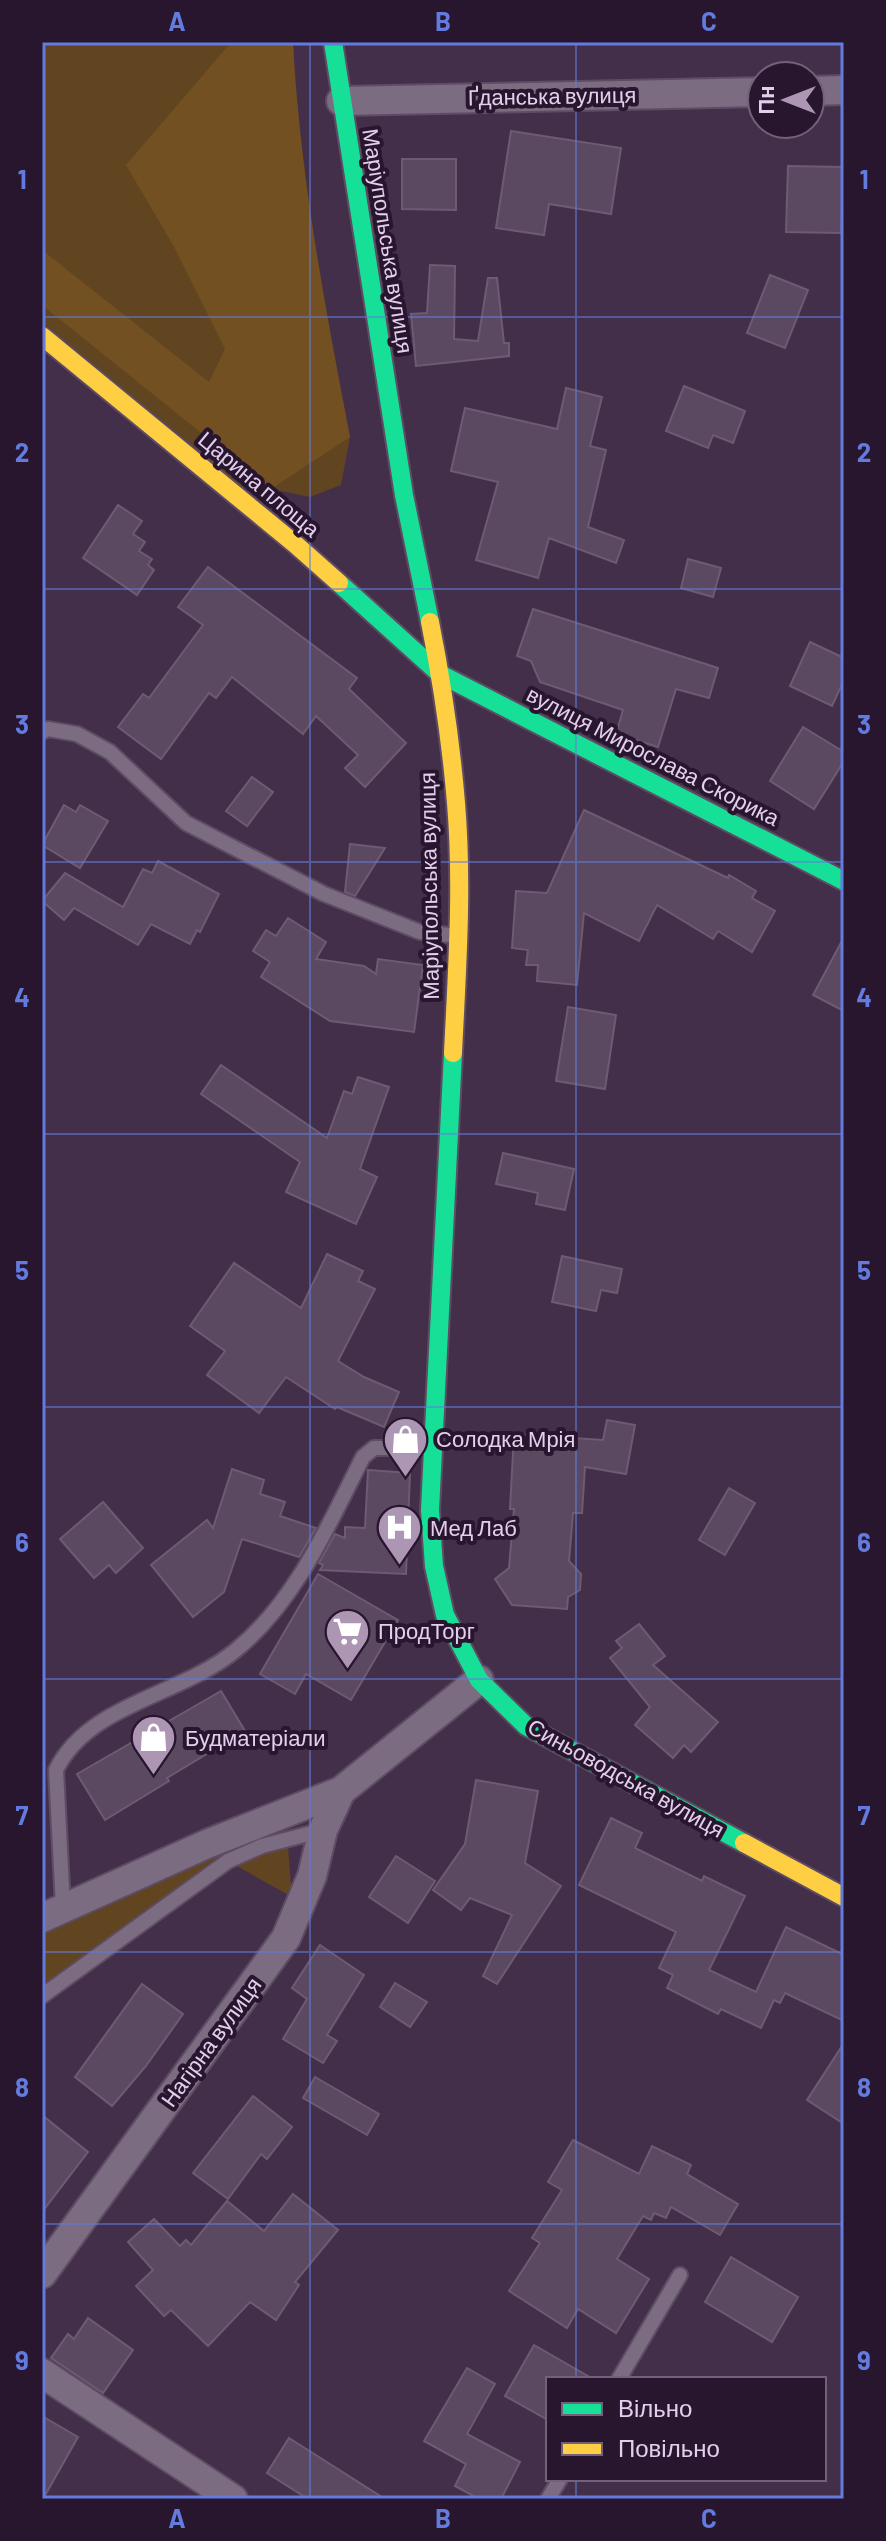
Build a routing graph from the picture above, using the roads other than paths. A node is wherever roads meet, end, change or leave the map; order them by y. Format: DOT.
graph roads {
  1 [pos="333,42"];
  2 [pos="746,92"];
  3 [pos="341,101"];
  4 [pos="42,336"];
  5 [pos="440,674"];
  6 [pos="42,732"];
  7 [pos="844,881"];
  8 [pos="459,936"];
  9 [pos="432,1448"];
  10 [pos="479,1680"];
  11 [pos="341,1791"];
  12 [pos="323,1830"];
  13 [pos="844,1897"];
  14 [pos="52,1912"];
  15 [pos="42,1996"];
  16 [pos="42,2274"];
  17 [pos="680,2275"];
  18 [pos="42,2373"];
  19 [pos="620,2377"];
  20 [pos="559,2481"];
  21 [pos="233,2499"];
  22 [pos="548,2499"];
  1 -- 3 [label="street, Маріупольська вулиця"];
  2 -- 3 [label="street, Ґданська вулиця"];
  3 -- 5 [label="street, Маріупольська вулиця"];
  4 -- 5 [label="street, Царина площа"];
  5 -- 7 [label="street, вулиця Мирослава Скорика"];
  5 -- 8 [label="street, Маріупольська вулиця"];
  6 -- 8 [label="lane"];
  8 -- 9 [label="street, Маріупольська вулиця"];
  9 -- 10 [label="street, Маріупольська вулиця"];
  9 -- 14 [label="lane"];
  10 -- 11 [label="street"];
  10 -- 13 [label="street, Синьоводська вулиця"];
  11 -- 12 [label="street, Нагірна вулиця"];
  11 -- 14 [label="street"];
  12 -- 15 [label="lane"];
  12 -- 16 [label="street, Нагірна вулиця"];
  17 -- 19 [label="lane"];
  18 -- 21 [label="street"];
  20 -- 22 [label="lane"];
}
